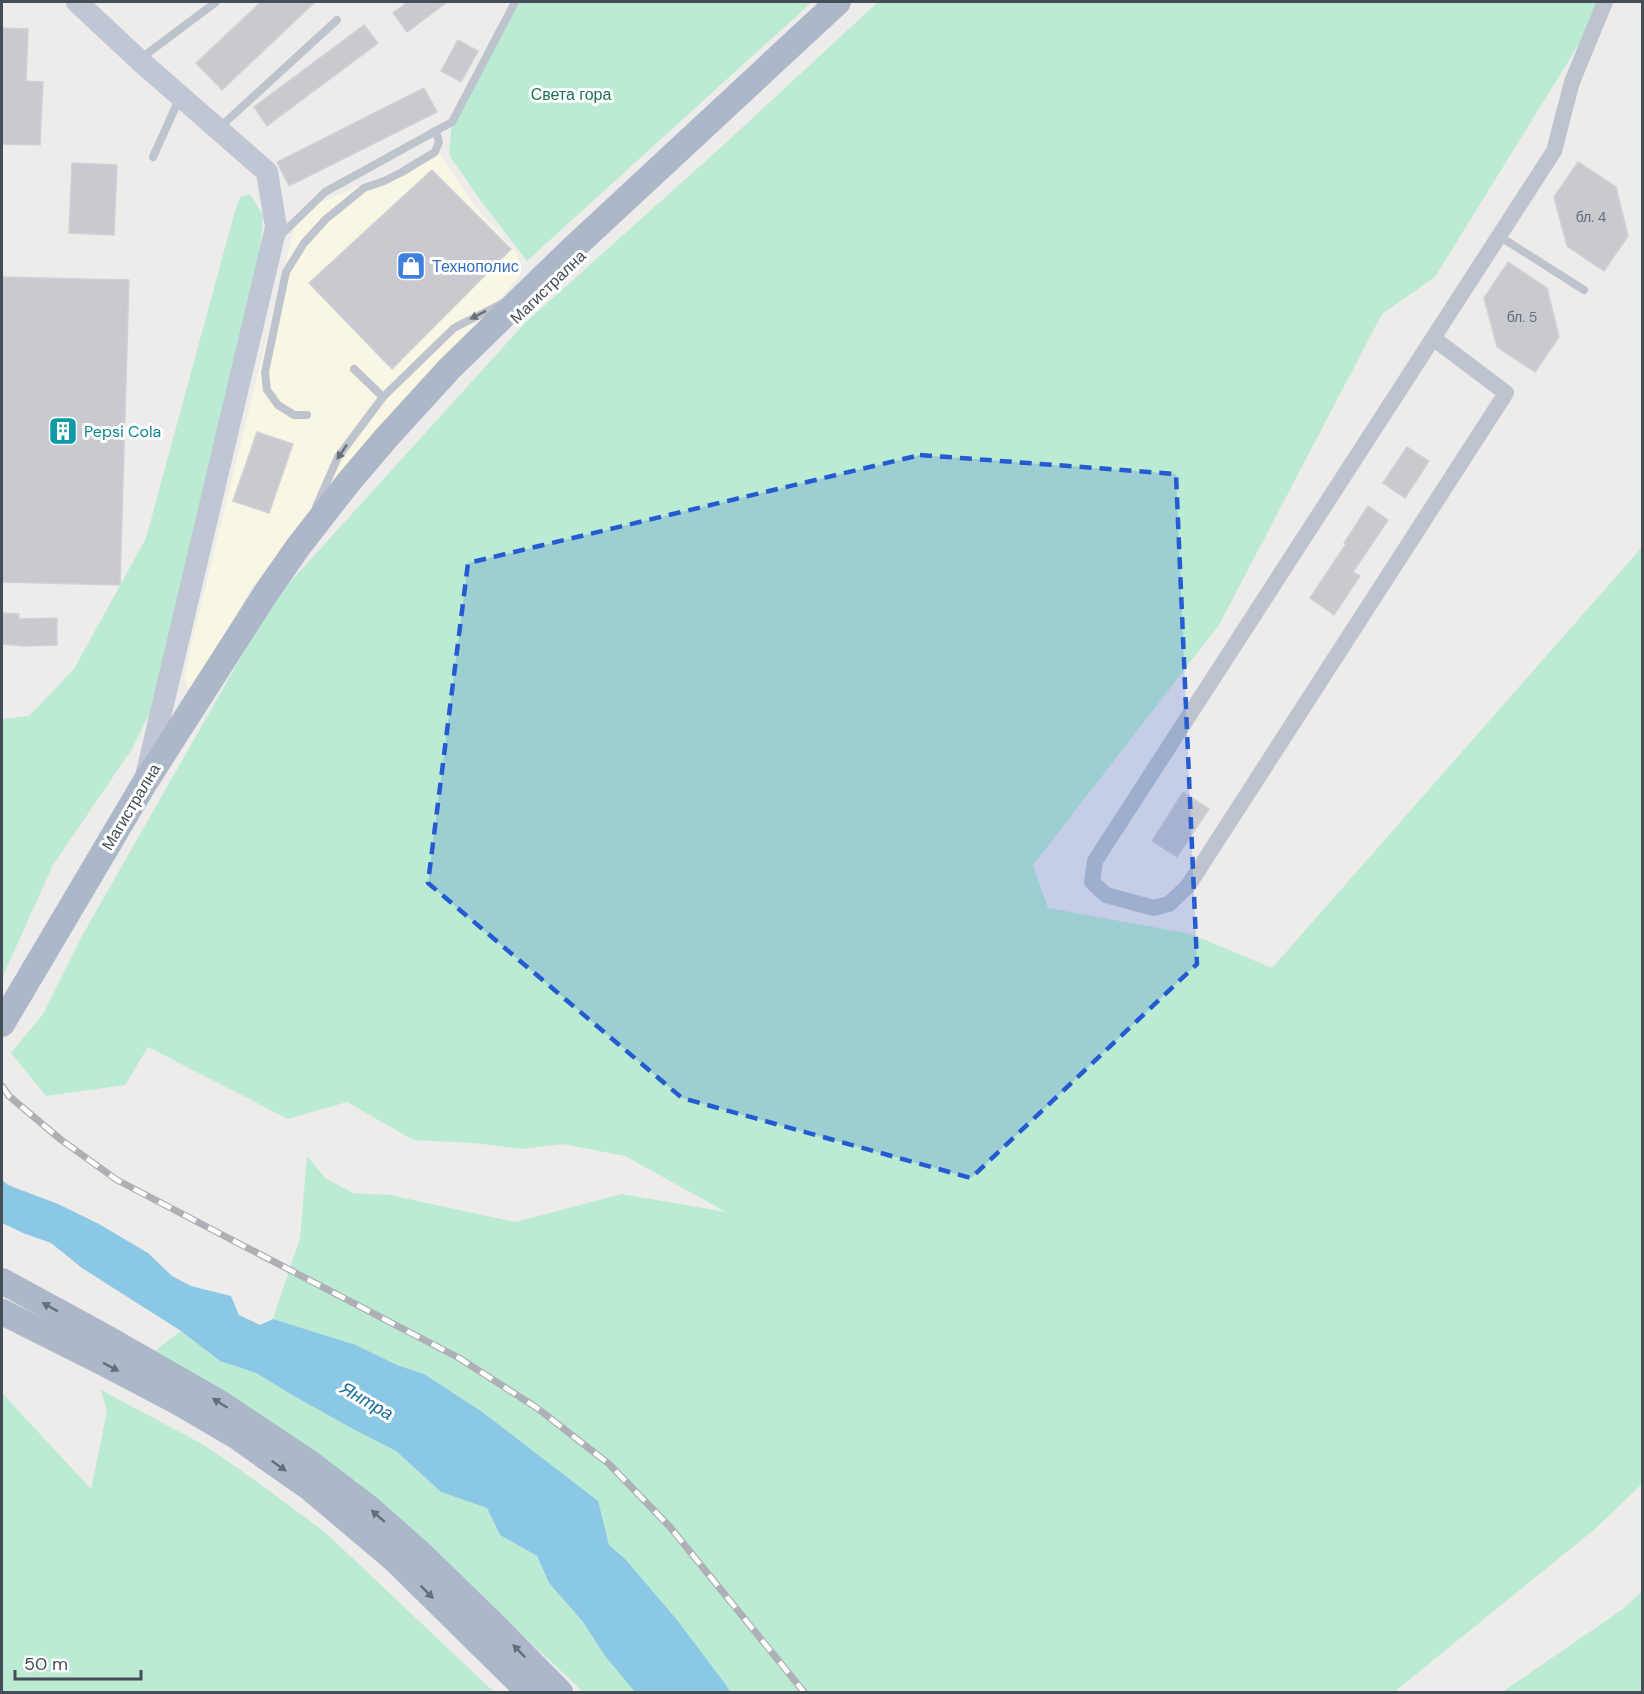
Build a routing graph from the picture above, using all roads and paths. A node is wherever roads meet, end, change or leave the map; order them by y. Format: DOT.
graph roads {
  1 [pos="76,2"];
  2 [pos="216,2"];
  3 [pos="516,2"];
  4 [pos="838,2"];
  5 [pos="851,2"];
  6 [pos="1605,2"];
  7 [pos="337,20"];
  8 [pos="139,60"];
  9 [pos="180,96"];
  10 [pos="218,129"];
  11 [pos="433,132"];
  12 [pos="153,157"];
  13 [pos="1499,236"];
  14 [pos="273,243"];
  15 [pos="530,289"];
  16 [pos="1584,290"];
  17 [pos="1433,338"];
  18 [pos="354,369"];
  19 [pos="383,397"];
  20 [pos="307,415"];
  21 [pos="298,547"];
  22 [pos="266,593"];
  23 [pos="144,784"];
  24 [pos="2,1024"];
  25 [pos="2,1281"];
  26 [pos="8,1316"];
  27 [pos="529,1692"];
  28 [pos="560,1692"];
  1 -- 8 [label="street"];
  2 -- 8 [label="lane"];
  3 -- 11 [label="lane"];
  4 -- 15 [label="main road, Магистрална"];
  5 -- 22 [label="main road, Магистрална"];
  6 -- 13 [label="street"];
  7 -- 10 [label="lane"];
  8 -- 9 [label="street"];
  9 -- 10 [label="street"];
  9 -- 12 [label="lane"];
  10 -- 14 [label="street"];
  11 -- 14 [label="lane"];
  11 -- 20 [label="lane"];
  13 -- 16 [label="lane"];
  13 -- 17 [label="street"];
  14 -- 23 [label="street"];
  15 -- 19 [label="lane, one-way"];
  15 -- 21 [label="main road, Магистрална"];
  17 -- 17 [label="street"];
  18 -- 19 [label="lane"];
  19 -- 21 [label="lane, one-way"];
  21 -- 22 [label="main road, Магистрална"];
  22 -- 23 [label="main road, Магистрална"];
  23 -- 24 [label="main road, Магистрална"];
  28 -- 25 [label="main road, one-way"];
  26 -- 27 [label="main road, one-way"];
}
